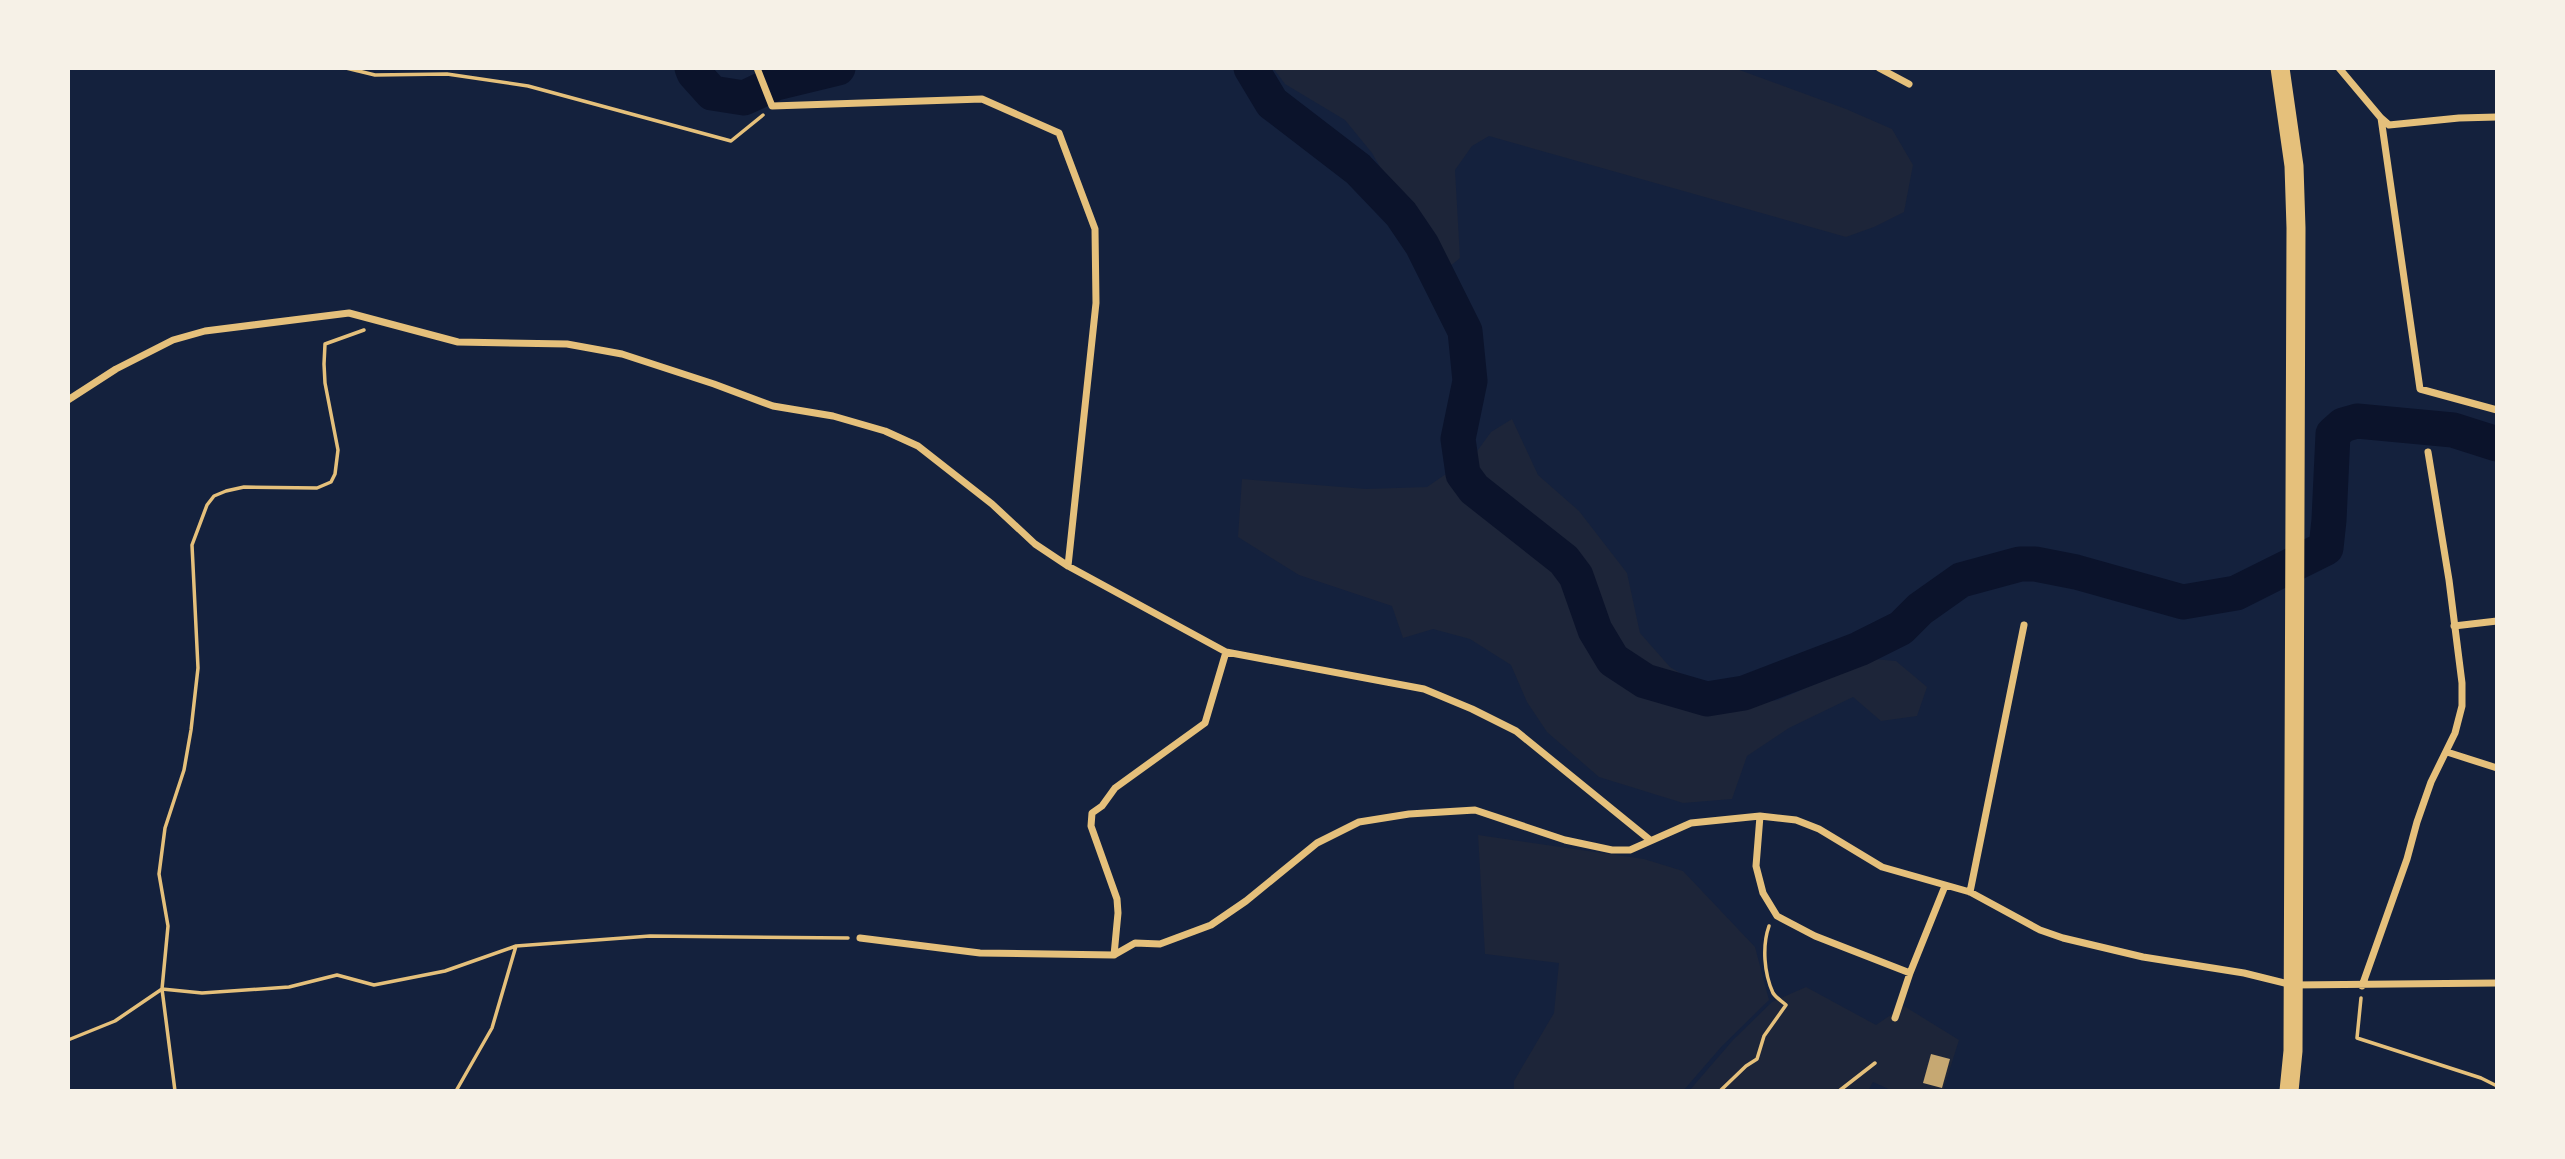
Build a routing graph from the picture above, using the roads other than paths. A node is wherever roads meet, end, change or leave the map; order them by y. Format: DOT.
graph roads {
  1 [pos="757,68"];
  2 [pos="1879,68"];
  3 [pos="2280,68"];
  4 [pos="2339,68"];
  5 [pos="1909,84"];
  6 [pos="2497,117"];
  7 [pos="2381,118"];
  8 [pos="68,400"];
  9 [pos="2497,410"];
  10 [pos="2428,452"];
  11 [pos="1068,566"];
  12 [pos="2497,621"];
  13 [pos="2024,625"];
  14 [pos="2454,626"];
  15 [pos="1226,652"];
  16 [pos="2447,752"];
  17 [pos="2497,768"];
  18 [pos="1760,816"];
  19 [pos="1650,840"];
  20 [pos="1945,886"];
  21 [pos="1969,892"];
  22 [pos="860,938"];
  23 [pos="1114,956"];
  24 [pos="1910,973"];
  25 [pos="2497,983"];
  26 [pos="2293,985"];
  27 [pos="2362,986"];
  28 [pos="1895,1018"];
  29 [pos="2289,1091"];
  1 -- 11 [label="street"];
  2 -- 5 [label="street"];
  3 -- 26 [label="highway"];
  4 -- 7 [label="street"];
  6 -- 7 [label="street"];
  7 -- 9 [label="street"];
  8 -- 11 [label="street"];
  10 -- 14 [label="street"];
  11 -- 15 [label="street"];
  12 -- 14 [label="street"];
  13 -- 21 [label="street"];
  14 -- 16 [label="street"];
  15 -- 19 [label="street"];
  15 -- 23 [label="street"];
  16 -- 17 [label="street"];
  16 -- 27 [label="street"];
  18 -- 19 [label="street"];
  18 -- 20 [label="street"];
  18 -- 24 [label="street"];
  19 -- 23 [label="street"];
  20 -- 21 [label="street"];
  20 -- 24 [label="street"];
  21 -- 26 [label="street"];
  22 -- 23 [label="street"];
  24 -- 28 [label="street"];
  25 -- 27 [label="street"];
  26 -- 27 [label="street"];
  26 -- 29 [label="highway"];
}
